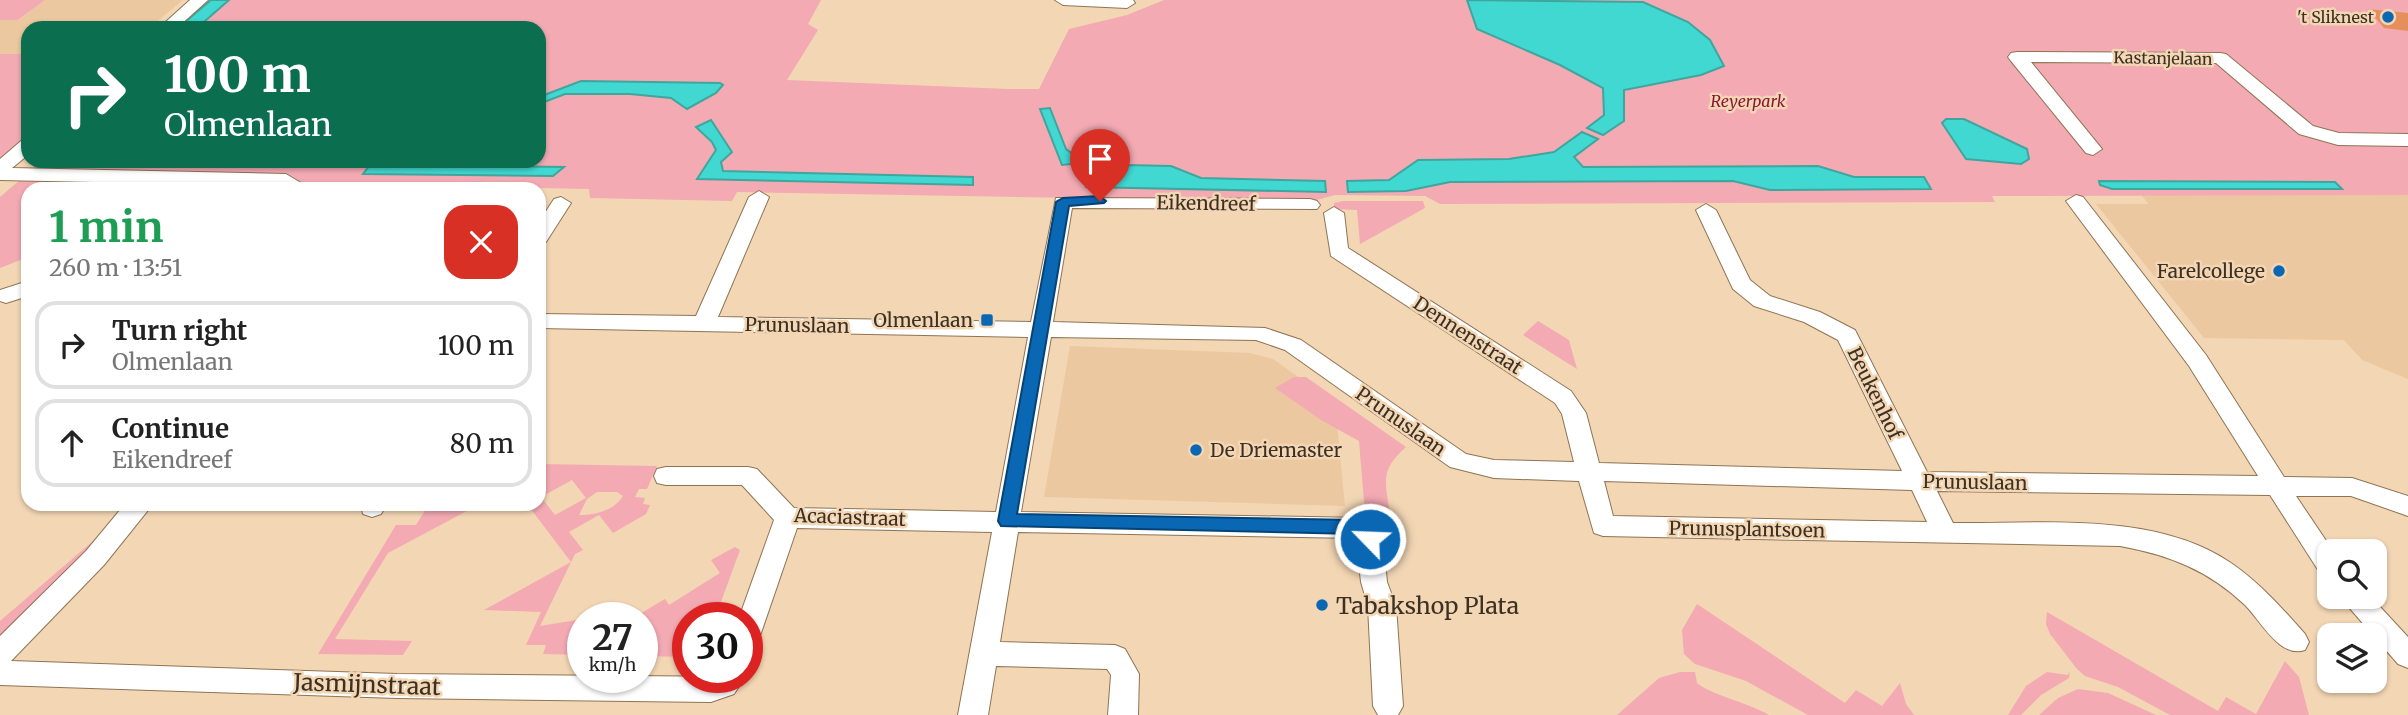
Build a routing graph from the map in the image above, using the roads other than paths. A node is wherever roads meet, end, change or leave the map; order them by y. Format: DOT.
graph roads {
  1 [pos="200,0"];
  2 [pos="1063,0"];
  3 [pos="1127,2"];
  4 [pos="175,21"];
  5 [pos="2408,140"];
  6 [pos="2093,149"];
  7 [pos="21,152"];
  8 [pos="2,172"];
  9 [pos="289,182"];
  10 [pos="759,197"];
  11 [pos="2076,201"];
  12 [pos="561,203"];
  13 [pos="1310,205"];
  14 [pos="1706,210"];
  15 [pos="1334,213"];
  16 [pos="546,227"];
  17 [pos="21,291"];
  18 [pos="6,296"];
  19 [pos="546,321"];
  20 [pos="704,324"];
  21 [pos="1040,329"];
  22 [pos="1587,472"];
  23 [pos="666,476"];
  24 [pos="1918,481"];
  25 [pos="2275,486"];
  26 [pos="2408,506"];
  27 [pos="134,511"];
  28 [pos="788,517"];
  29 [pos="1007,521"];
  30 [pos="1946,534"];
  31 [pos="2317,550"];
  32 [pos="758,602"];
  33 [pos="2365,609"];
  34 [pos="2376,620"];
  35 [pos="2295,642"];
  36 [pos="2408,646"];
  37 [pos="0,654"];
  38 [pos="984,654"];
  39 [pos="2408,656"];
  40 [pos="0,673"];
  41 [pos="672,689"];
  42 [pos="1388,706"];
  43 [pos="973,715"];
  44 [pos="1123,715"];
  1 -- 4 [label="street"];
  2 -- 3 [label="street"];
  5 -- 6 [label="street, Kastanjelaan"];
  7 -- 8 [label="street"];
  8 -- 9 [label="street"];
  10 -- 20 [label="street"];
  11 -- 25 [label="street"];
  12 -- 16 [label="street"];
  13 -- 21 [label="street, Eikendreef"];
  14 -- 24 [label="street, Beukenhof"];
  15 -- 22 [label="street, Dennenstraat"];
  17 -- 18 [label="street"];
  19 -- 20 [label="street, Prunuslaan"];
  20 -- 21 [label="street, Prunuslaan"];
  21 -- 22 [label="street, Prunuslaan"];
  21 -- 29 [label="street"];
  22 -- 24 [label="street, Prunuslaan"];
  22 -- 30 [label="street, Prunusplantsoen"];
  23 -- 28 [label="street, Acaciastraat"];
  24 -- 25 [label="street, Prunuslaan"];
  24 -- 30 [label="street"];
  25 -- 26 [label="street"];
  25 -- 31 [label="street"];
  27 -- 37 [label="street"];
  28 -- 29 [label="street, Acaciastraat"];
  28 -- 32 [label="street"];
  29 -- 38 [label="street"];
  29 -- 42 [label="street, Acaciastraat"];
  30 -- 35 [label="street, Prunusplantsoen"];
  33 -- 34 [label="street"];
  34 -- 36 [label="street"];
  34 -- 39 [label="street"];
  38 -- 43 [label="street"];
  38 -- 44 [label="street"];
  40 -- 41 [label="street, Jasmijnstraat"];
}
